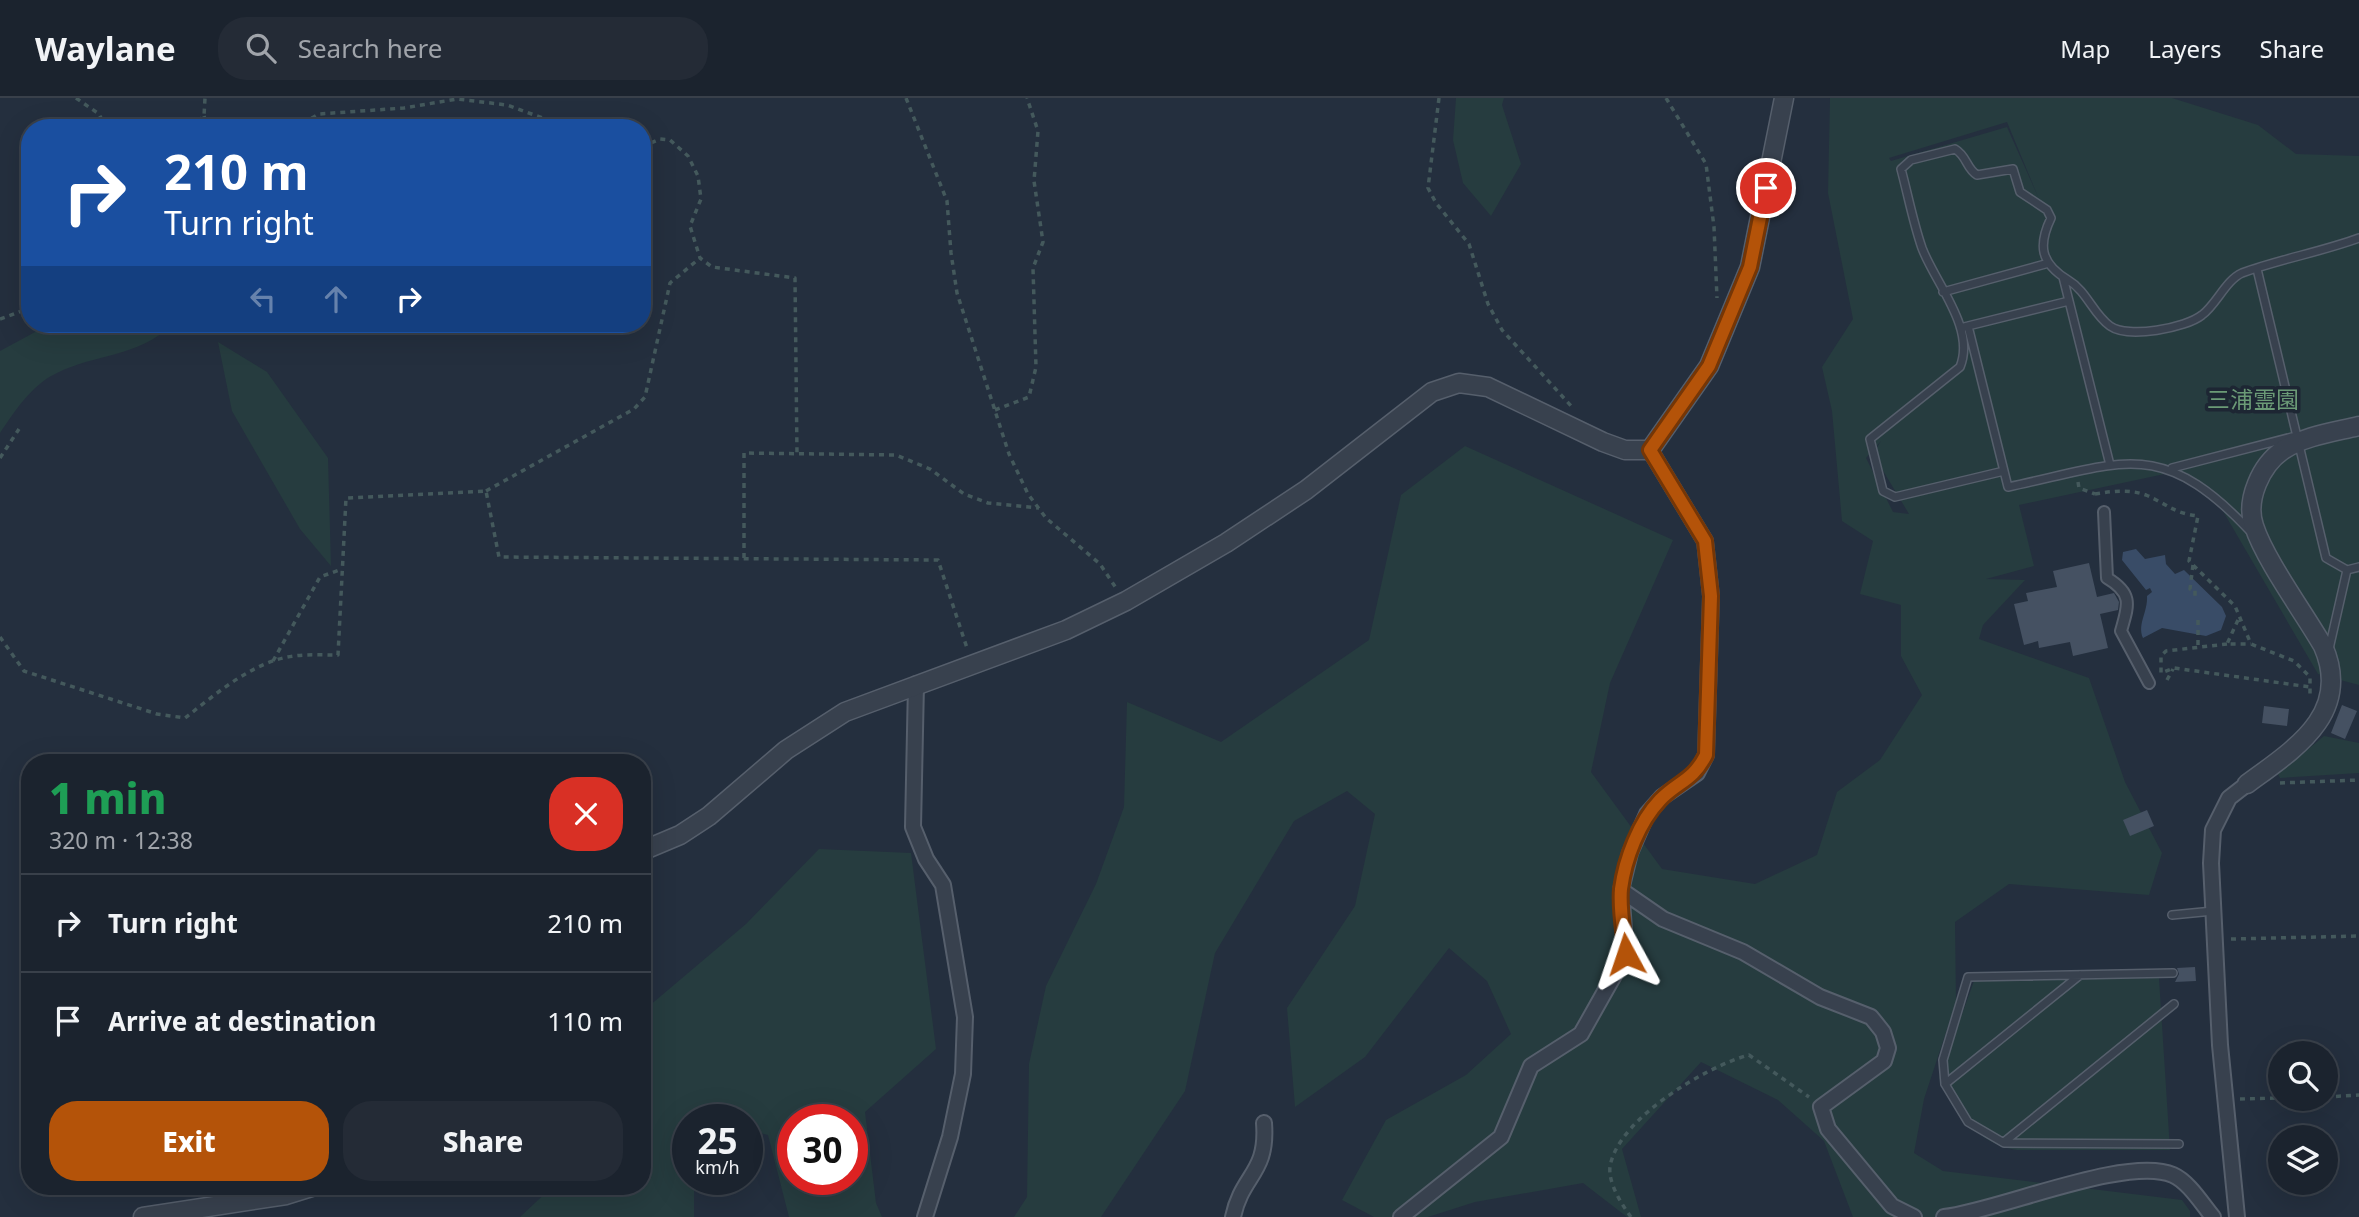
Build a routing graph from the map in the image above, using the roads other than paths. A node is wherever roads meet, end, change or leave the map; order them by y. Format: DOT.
graph roads {
  1 [pos="1784,98"];
  2 [pos="2359,238"];
  3 [pos="2049,263"];
  4 [pos="2257,269"];
  5 [pos="2063,277"];
  6 [pos="1943,292"];
  7 [pos="2069,301"];
  8 [pos="1964,327"];
  9 [pos="2359,426"];
  10 [pos="2298,439"];
  11 [pos="1650,450"];
  12 [pos="2110,465"];
  13 [pos="2171,468"];
  14 [pos="2004,471"];
  15 [pos="2104,512"];
  16 [pos="2261,542"];
  17 [pos="2359,567"];
  18 [pos="2347,570"];
  19 [pos="2328,656"];
  20 [pos="2149,683"];
  21 [pos="916,684"];
  22 [pos="2246,784"];
  23 [pos="651,846"];
  24 [pos="1621,890"];
  25 [pos="2213,911"];
  26 [pos="2172,915"];
  27 [pos="2174,973"];
  28 [pos="2081,975"];
  29 [pos="2175,1004"];
  30 [pos="1945,1084"];
  31 [pos="1264,1123"];
  32 [pos="2004,1143"];
  33 [pos="2179,1144"];
  34 [pos="286,1195"];
  35 [pos="143,1217"];
  36 [pos="925,1217"];
  37 [pos="1233,1217"];
  38 [pos="1401,1217"];
  39 [pos="1914,1217"];
  40 [pos="1944,1217"];
  41 [pos="2213,1217"];
  42 [pos="2237,1217"];
  1 -- 11 [label="street"];
  2 -- 4 [label="lane"];
  3 -- 5 [label="lane"];
  3 -- 6 [label="lane"];
  3 -- 6 [label="lane"];
  4 -- 5 [label="lane"];
  4 -- 10 [label="lane"];
  5 -- 7 [label="lane"];
  6 -- 8 [label="lane"];
  7 -- 8 [label="lane"];
  7 -- 12 [label="lane"];
  8 -- 14 [label="lane"];
  8 -- 14 [label="lane"];
  9 -- 10 [label="street"];
  10 -- 13 [label="lane"];
  10 -- 16 [label="street"];
  10 -- 18 [label="lane"];
  11 -- 21 [label="street"];
  11 -- 24 [label="street"];
  12 -- 13 [label="lane"];
  12 -- 14 [label="lane"];
  13 -- 16 [label="lane"];
  15 -- 20 [label="street"];
  16 -- 19 [label="street"];
  17 -- 18 [label="lane"];
  18 -- 19 [label="lane"];
  19 -- 22 [label="street"];
  21 -- 23 [label="street"];
  21 -- 36 [label="street"];
  22 -- 25 [label="street"];
  24 -- 38 [label="street"];
  24 -- 39 [label="street"];
  25 -- 26 [label="lane"];
  25 -- 42 [label="street"];
  27 -- 28 [label="lane"];
  28 -- 30 [label="lane"];
  28 -- 30 [label="lane"];
  29 -- 32 [label="lane"];
  30 -- 32 [label="lane"];
  31 -- 37 [label="street"];
  32 -- 33 [label="lane"];
  34 -- 35 [label="street"];
  40 -- 41 [label="street"];
}
